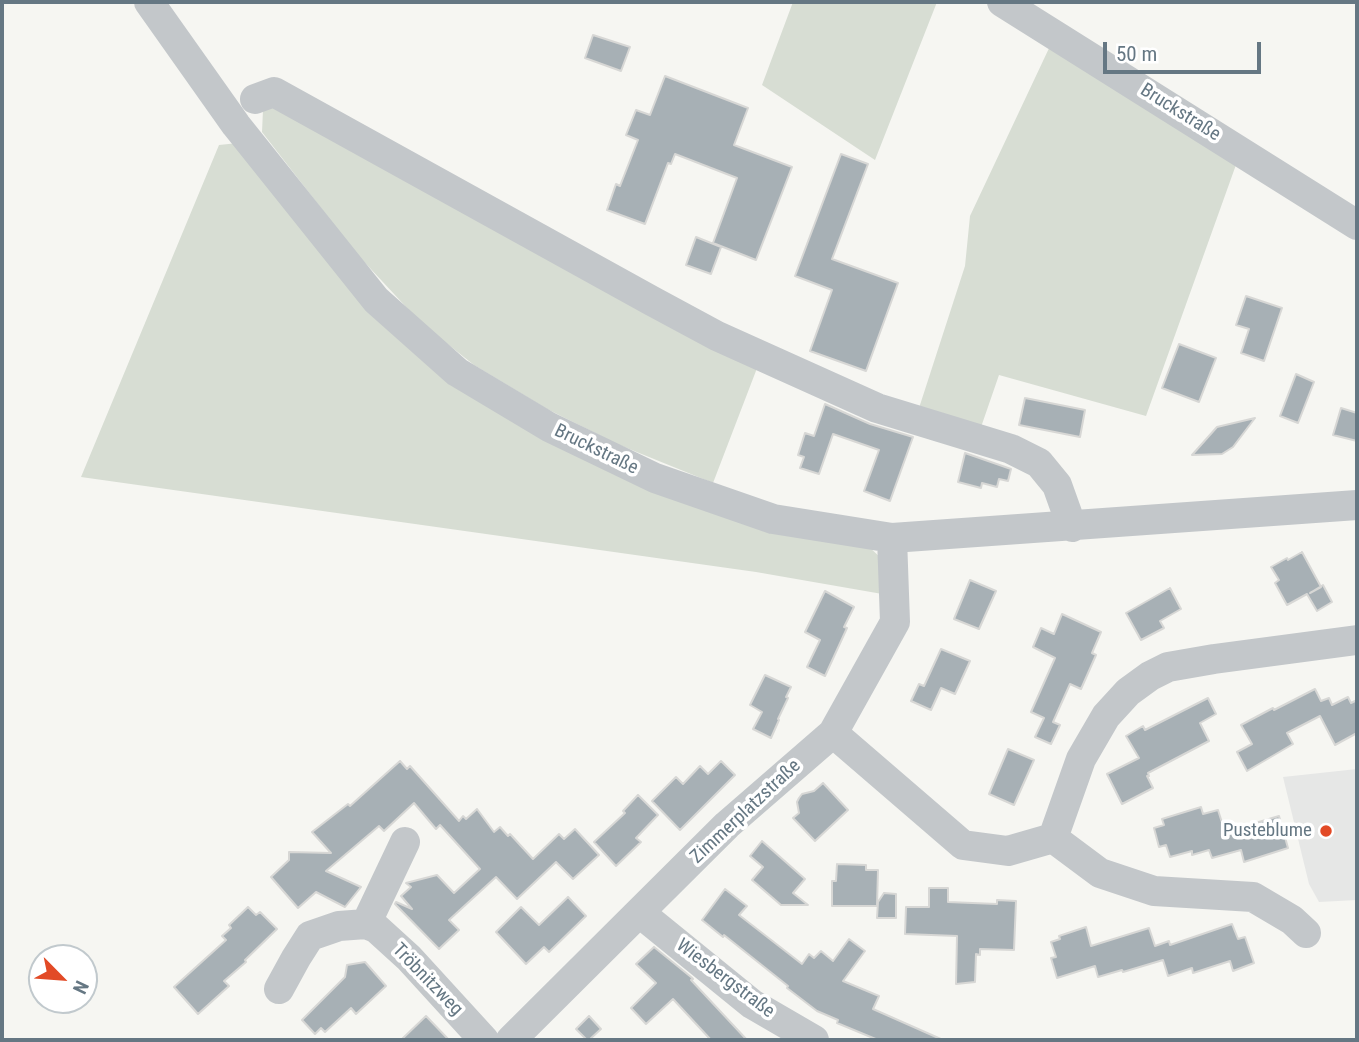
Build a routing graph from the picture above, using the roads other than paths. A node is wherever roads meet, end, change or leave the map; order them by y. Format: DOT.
graph roads {
  1 [pos="149,2"];
  2 [pos="1002,2"];
  3 [pos="255,99"];
  4 [pos="1357,225"];
  5 [pos="1357,505"];
  6 [pos="1072,527"];
  7 [pos="892,538"];
  8 [pos="1357,640"];
  9 [pos="833,733"];
  10 [pos="1053,838"];
  11 [pos="405,842"];
  12 [pos="640,913"];
  13 [pos="366,924"];
  14 [pos="1306,933"];
  15 [pos="279,989"];
  16 [pos="484,1040"];
  17 [pos="511,1040"];
  18 [pos="814,1040"];
  1 -- 7 [label="street, Bruckstraße"];
  2 -- 4 [label="street, Bruckstraße"];
  3 -- 6 [label="street"];
  5 -- 6 [label="street, Bruckstraße"];
  6 -- 7 [label="street, Bruckstraße"];
  7 -- 9 [label="street, Zimmerplatzstraße"];
  8 -- 10 [label="street"];
  9 -- 10 [label="street"];
  9 -- 12 [label="street, Zimmerplatzstraße"];
  10 -- 14 [label="street"];
  11 -- 13 [label="street"];
  12 -- 17 [label="street, Zimmerplatzstraße"];
  12 -- 18 [label="street, Wiesbergstraße"];
  13 -- 15 [label="street"];
  13 -- 16 [label="street, Tröbnitzweg"];
}
